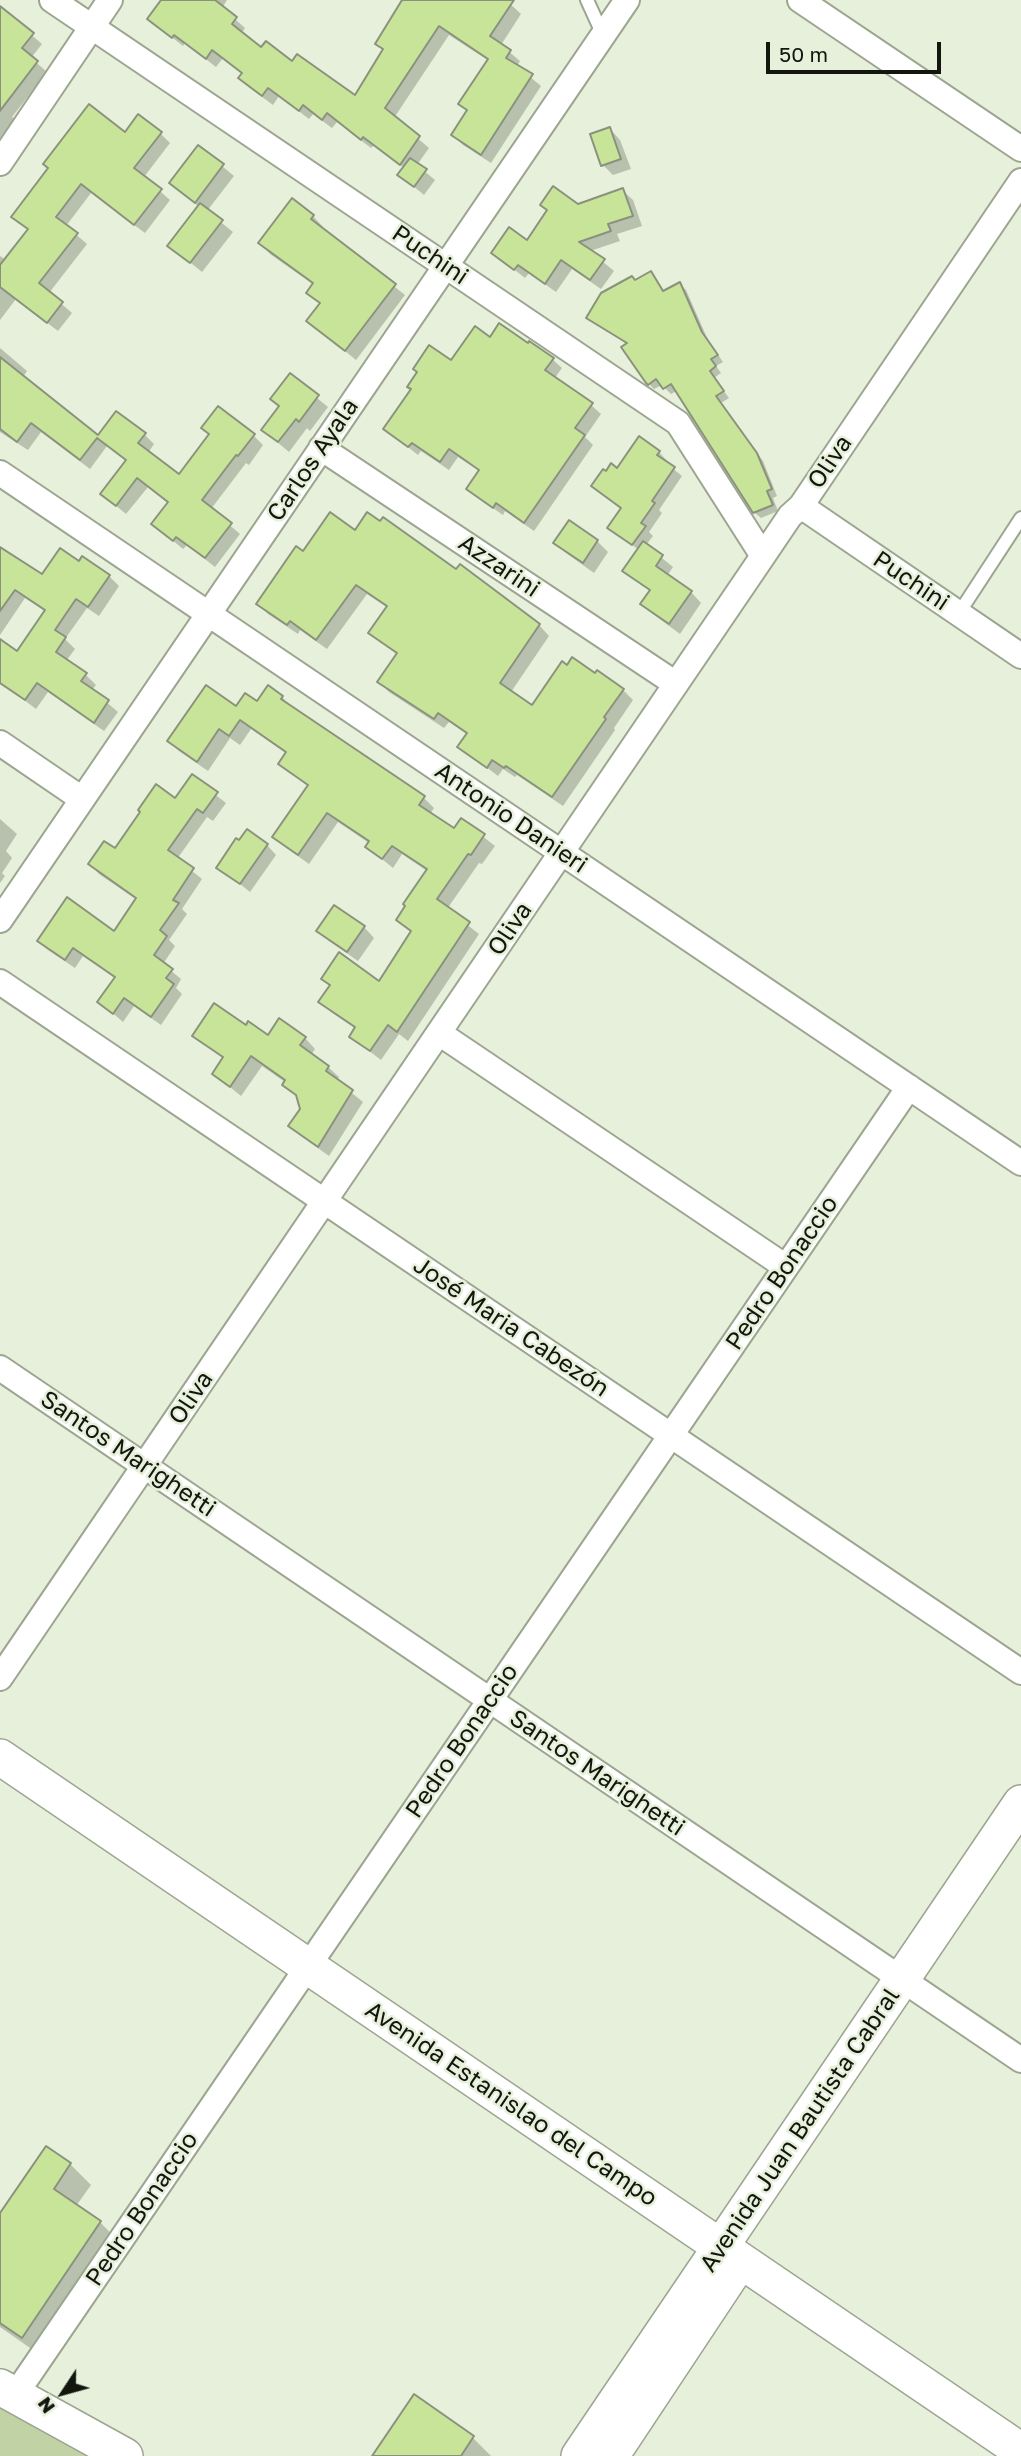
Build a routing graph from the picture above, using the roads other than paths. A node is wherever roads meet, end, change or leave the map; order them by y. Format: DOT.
graph roads {
  1 [pos="52,0"];
  2 [pos="110,0"];
  3 [pos="587,0"];
  4 [pos="627,0"];
  5 [pos="800,0"];
  6 [pos="92,27"];
  7 [pos="603,35"];
  8 [pos="1021,149"];
  9 [pos="0,163"];
  10 [pos="1021,181"];
  11 [pos="446,266"];
  12 [pos="321,448"];
  13 [pos="0,473"];
  14 [pos="801,506"];
  15 [pos="1021,518"];
  16 [pos="763,555"];
  17 [pos="959,613"];
  18 [pos="209,614"];
  19 [pos="1021,656"];
  20 [pos="676,684"];
  21 [pos="0,743"];
  22 [pos="82,799"];
  23 [pos="561,852"];
  24 [pos="0,920"];
  25 [pos="0,982"];
  26 [pos="439,1033"];
  27 [pos="909,1087"];
  28 [pos="1021,1163"];
  29 [pos="324,1201"];
  30 [pos="786,1267"];
  31 [pos="0,1368"];
  32 [pos="671,1435"];
  33 [pos="145,1466"];
  34 [pos="1021,1672"];
  35 [pos="0,1678"];
  36 [pos="490,1700"];
  37 [pos="0,1757"];
  38 [pos="1021,1803"];
  39 [pos="1021,1847"];
  40 [pos="308,1966"];
  41 [pos="912,1986"];
  42 [pos="1021,2060"];
  43 [pos="731,2254"];
  44 [pos="7,2391"];
  45 [pos="1021,2451"];
  46 [pos="125,2456"];
  47 [pos="579,2456"];
  48 [pos="611,2456"];
  1 -- 6 [label="street, Puchini"];
  2 -- 6 [label="street"];
  3 -- 7 [label="lane"];
  4 -- 7 [label="street, Carlos Ayala"];
  5 -- 8 [label="street"];
  6 -- 9 [label="street"];
  6 -- 11 [label="street, Puchini"];
  7 -- 11 [label="street, Carlos Ayala"];
  10 -- 14 [label="street, Oliva"];
  11 -- 12 [label="street, Carlos Ayala"];
  11 -- 16 [label="street, Puchini"];
  12 -- 18 [label="street, Carlos Ayala"];
  12 -- 20 [label="street, Azzarini"];
  13 -- 18 [label="street, Antonio Danieri"];
  14 -- 16 [label="street, Oliva"];
  14 -- 17 [label="street, Puchini"];
  15 -- 17 [label="lane"];
  16 -- 20 [label="street, Oliva"];
  17 -- 19 [label="street, Puchini"];
  18 -- 22 [label="street, Carlos Ayala"];
  18 -- 23 [label="street, Antonio Danieri"];
  20 -- 23 [label="street, Oliva"];
  21 -- 22 [label="street"];
  22 -- 24 [label="street, Carlos Ayala"];
  23 -- 26 [label="street, Oliva"];
  23 -- 27 [label="street, Antonio Danieri"];
  25 -- 29 [label="street, José Maria Cabezón"];
  26 -- 29 [label="street, Oliva"];
  26 -- 30 [label="street"];
  27 -- 28 [label="street, Antonio Danieri"];
  27 -- 30 [label="street, Pedro Bonaccio"];
  29 -- 32 [label="street, José Maria Cabezón"];
  29 -- 33 [label="street, Oliva"];
  30 -- 32 [label="street, Pedro Bonaccio"];
  31 -- 33 [label="street, Santos Marighetti"];
  32 -- 34 [label="street, José Maria Cabezón"];
  32 -- 36 [label="street, Pedro Bonaccio"];
  33 -- 35 [label="street, Oliva"];
  33 -- 36 [label="street, Santos Marighetti"];
  36 -- 40 [label="street, Pedro Bonaccio"];
  36 -- 41 [label="street, Santos Marighetti"];
  37 -- 40 [label="main road, Avenida Estanislao del Campo"];
  38 -- 41 [label="main road, Avenida Juan Bautista Cabral"];
  39 -- 41 [label="main road, Avenida Juan Bautista Cabral"];
  40 -- 43 [label="main road, Avenida Estanislao del Campo"];
  40 -- 44 [label="street, Pedro Bonaccio"];
  41 -- 42 [label="street, Santos Marighetti"];
  41 -- 43 [label="main road, Avenida Juan Bautista Cabral"];
  43 -- 45 [label="main road, Avenida Estanislao del Campo"];
  43 -- 47 [label="main road, Avenida Juan Bautista Cabral"];
  43 -- 48 [label="main road, Avenida Juan Bautista Cabral"];
  44 -- 46 [label="main road"];
}
